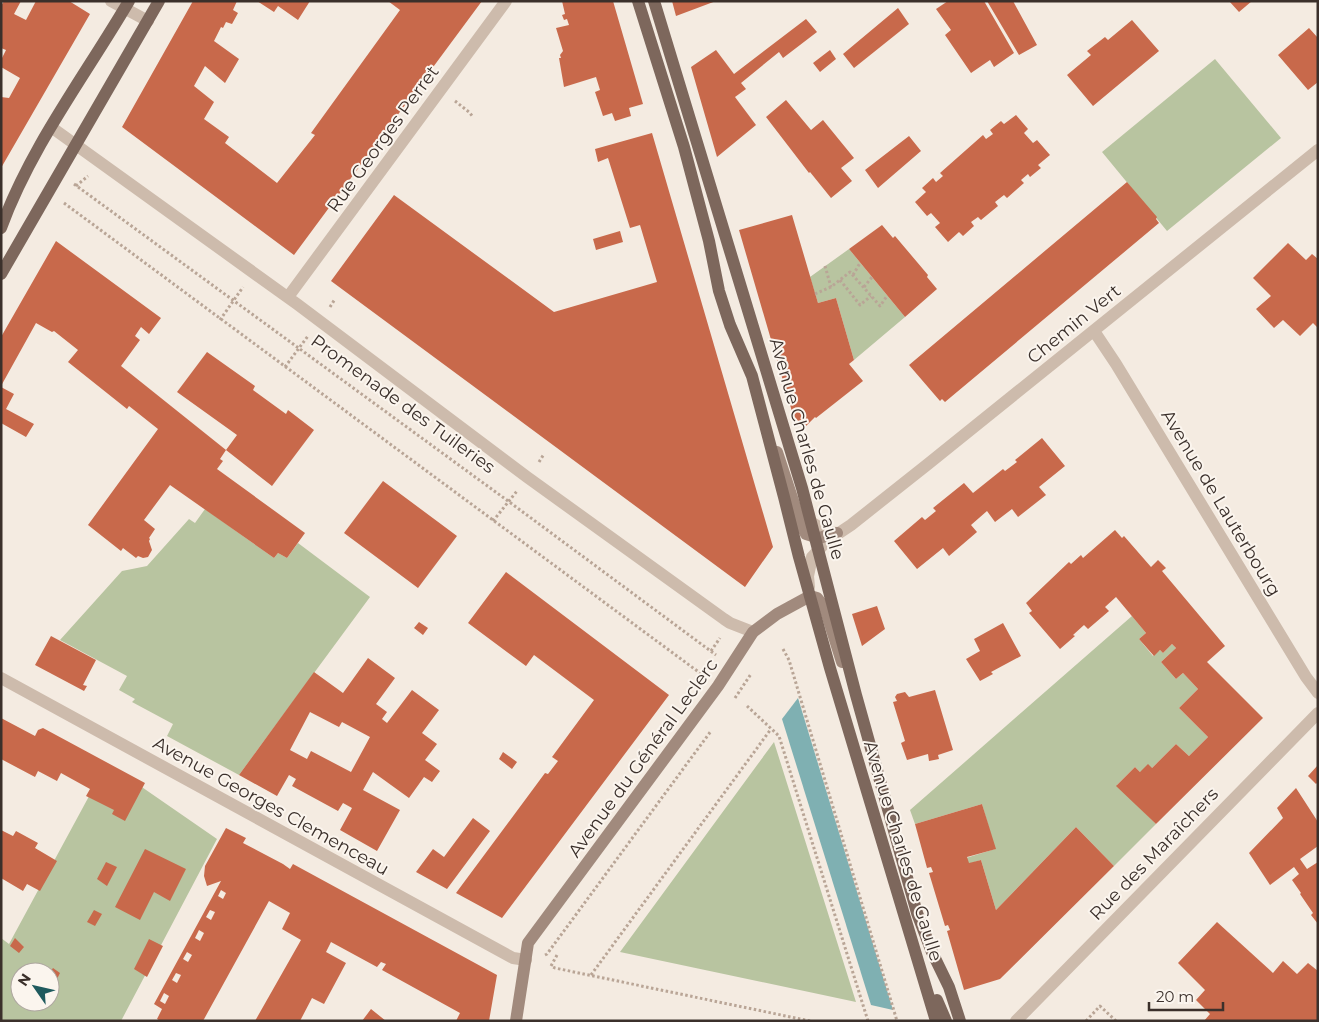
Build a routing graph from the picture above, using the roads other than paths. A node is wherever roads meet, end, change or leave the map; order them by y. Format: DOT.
graph roads {
  1 [pos="111,1"];
  2 [pos="159,1"];
  3 [pos="506,1"];
  4 [pos="638,1"];
  5 [pos="654,1"];
  6 [pos="127,5"];
  7 [pos="148,22"];
  8 [pos="51,127"];
  9 [pos="76,145"];
  10 [pos="1318,150"];
  11 [pos="1,228"];
  12 [pos="1,274"];
  13 [pos="288,297"];
  14 [pos="1094,331"];
  15 [pos="752,376"];
  16 [pos="811,522"];
  17 [pos="837,533"];
  18 [pos="815,537"];
  19 [pos="819,550"];
  20 [pos="810,596"];
  21 [pos="753,632"];
  22 [pos="1,678"];
  23 [pos="1318,693"];
  24 [pos="856,695"];
  25 [pos="1318,713"];
  26 [pos="913,943"];
  27 [pos="526,960"];
  28 [pos="960,1020"];
  29 [pos="516,1021"];
  30 [pos="936,1021"];
  31 [pos="946,1021"];
  32 [pos="1016,1021"];
  1 -- 6 [label="street"];
  2 -- 7 [label="main road"];
  3 -- 13 [label="street, Rue Georges Perret"];
  4 -- 15 [label="main road, Avenue Charles de Gaulle"];
  5 -- 16 [label="main road, Avenue Charles de Gaulle"];
  6 -- 7 [label="street"];
  6 -- 8 [label="main road"];
  7 -- 9 [label="main road"];
  8 -- 9 [label="street"];
  8 -- 11 [label="main road"];
  9 -- 12 [label="main road"];
  9 -- 13 [label="street, Promenade des Tuileries"];
  10 -- 14 [label="street, Chemin Vert"];
  13 -- 21 [label="street, Promenade des Tuileries"];
  14 -- 17 [label="street, Chemin Vert"];
  14 -- 23 [label="street, Avenue de Lauterbourg"];
  15 -- 18 [label="street"];
  15 -- 20 [label="main road, Avenue Charles de Gaulle"];
  16 -- 17 [label="street"];
  16 -- 18 [label="main road, Avenue Charles de Gaulle"];
  17 -- 18 [label="street"];
  17 -- 19 [label="street, Chemin Vert"];
  18 -- 19 [label="main road, Avenue Charles de Gaulle"];
  19 -- 20 [label="street"];
  19 -- 24 [label="main road, Avenue Charles de Gaulle"];
  20 -- 21 [label="street, Avenue du Général Leclerc"];
  20 -- 24 [label="street"];
  20 -- 26 [label="main road, Avenue Charles de Gaulle"];
  21 -- 27 [label="street, Avenue du Général Leclerc"];
  22 -- 27 [label="street, Avenue Georges Clemenceau"];
  24 -- 28 [label="main road, Avenue Charles de Gaulle"];
  25 -- 32 [label="street, Rue des Maraîchers"];
  26 -- 30 [label="main road, Avenue Charles de Gaulle"];
  26 -- 31 [label="main road"];
  27 -- 29 [label="street, Avenue du Général Leclerc"];
}
